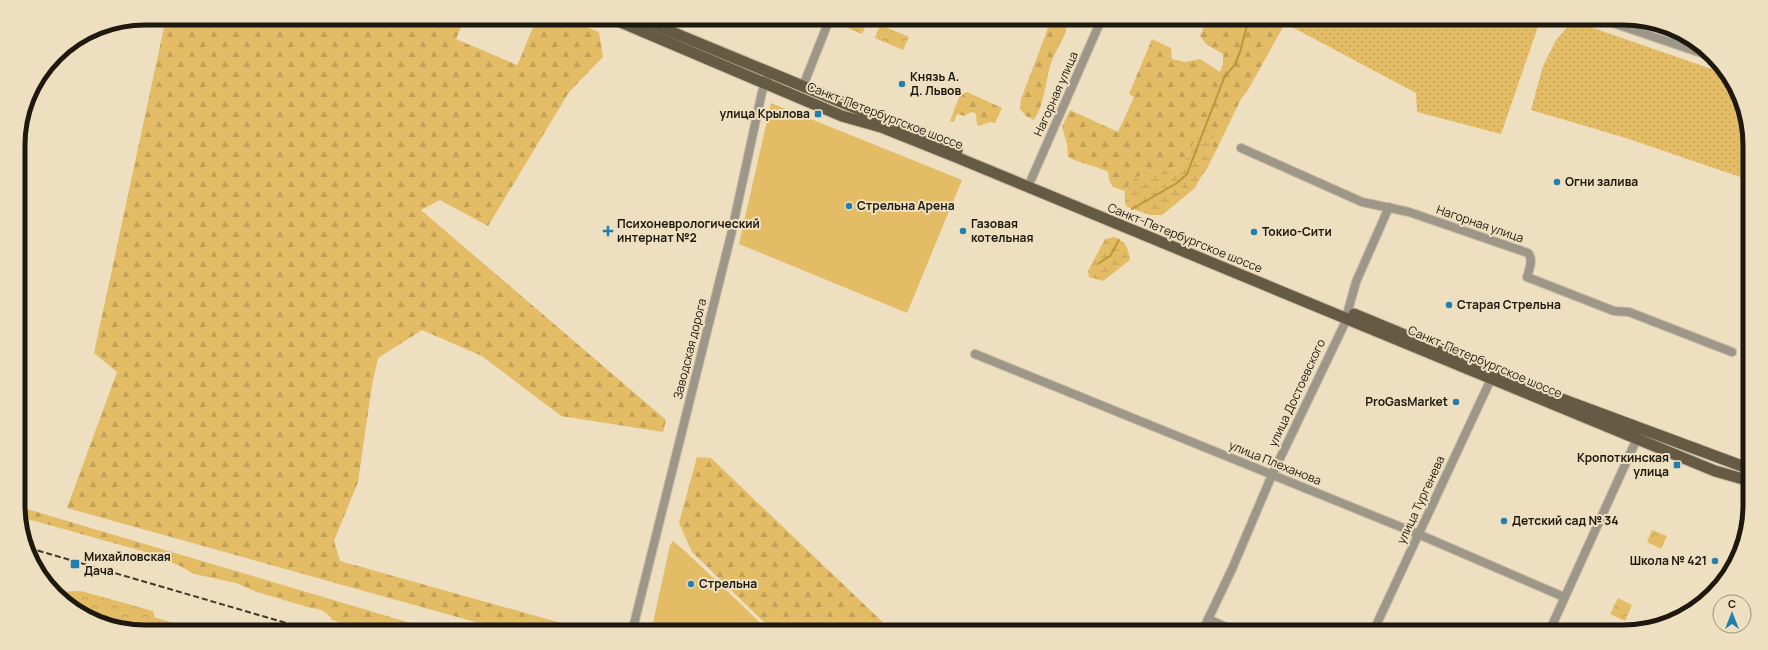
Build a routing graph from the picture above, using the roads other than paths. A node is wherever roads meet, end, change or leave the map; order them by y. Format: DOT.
graph roads {
  1 [pos="633,25"];
  2 [pos="650,25"];
  3 [pos="672,25"];
  4 [pos="827,25"];
  5 [pos="1099,25"];
  6 [pos="1619,25"];
  7 [pos="668,36"];
  8 [pos="1699,52"];
  9 [pos="770,72"];
  10 [pos="766,83"];
  11 [pos="803,86"];
  12 [pos="1241,148"];
  13 [pos="1031,180"];
  14 [pos="1389,207"];
  15 [pos="1346,314"];
  16 [pos="1732,352"];
  17 [pos="975,354"];
  18 [pos="1491,379"];
  19 [pos="1639,434"];
  20 [pos="1743,467"];
  21 [pos="1272,475"];
  22 [pos="1743,479"];
  23 [pos="1418,534"];
  24 [pos="1564,597"];
  25 [pos="1208,619"];
  26 [pos="634,625"];
  27 [pos="1205,625"];
  28 [pos="1221,625"];
  29 [pos="1376,625"];
  30 [pos="1552,625"];
  1 -- 7 [label="main road, Санкт-Петербургское шоссе"];
  2 -- 7 [label="main road, Санкт-Петербургское шоссе"];
  3 -- 7 [label="street"];
  4 -- 11 [label="street"];
  5 -- 13 [label="street, Нагорная улица"];
  6 -- 8 [label="street"];
  7 -- 9 [label="main road, Санкт-Петербургское шоссе"];
  7 -- 10 [label="main road, Санкт-Петербургское шоссе"];
  9 -- 10 [label="street, Заводская дорога"];
  9 -- 11 [label="main road, Санкт-Петербургское шоссе"];
  10 -- 15 [label="main road, Санкт-Петербургское шоссе"];
  10 -- 26 [label="street, Заводская дорога"];
  11 -- 13 [label="main road, Санкт-Петербургское шоссе"];
  12 -- 14 [label="street, Нагорная улица"];
  13 -- 15 [label="main road, Санкт-Петербургское шоссе"];
  14 -- 15 [label="street, улица Достоевского"];
  14 -- 16 [label="street, Нагорная улица"];
  15 -- 18 [label="main road, Санкт-Петербургское шоссе"];
  15 -- 19 [label="main road, Санкт-Петербургское шоссе"];
  15 -- 21 [label="street, улица Достоевского"];
  17 -- 21 [label="street, улица Плеханова"];
  18 -- 19 [label="main road, Санкт-Петербургское шоссе"];
  18 -- 23 [label="street, улица Тургенева"];
  19 -- 20 [label="main road, Санкт-Петербургское шоссе"];
  19 -- 22 [label="main road, Санкт-Петербургское шоссе"];
  19 -- 24 [label="street"];
  21 -- 23 [label="street, улица Плеханова"];
  21 -- 25 [label="street, улица Достоевского"];
  23 -- 24 [label="street, улица Плеханова"];
  23 -- 29 [label="street, улица Тургенева"];
  24 -- 30 [label="street"];
  25 -- 27 [label="street, улица Достоевского"];
  25 -- 28 [label="street"];
}
